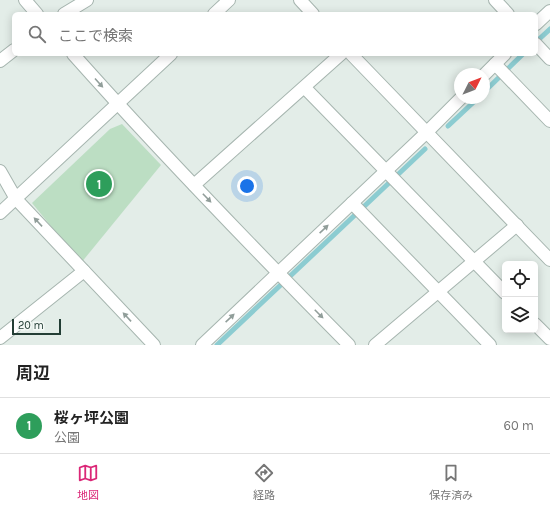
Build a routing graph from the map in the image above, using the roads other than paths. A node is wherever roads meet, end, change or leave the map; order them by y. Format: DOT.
graph roads {
  1 [pos="24,0"];
  2 [pos="87,0"];
  3 [pos="229,0"];
  4 [pos="300,0"];
  5 [pos="495,0"];
  6 [pos="550,11"];
  7 [pos="35,12"];
  8 [pos="67,12"];
  9 [pos="216,12"];
  10 [pos="311,12"];
  11 [pos="506,12"];
  12 [pos="538,22"];
  13 [pos="538,46"];
  14 [pos="12,52"];
  15 [pos="75,56"];
  16 [pos="169,56"];
  17 [pos="339,56"];
  18 [pos="353,56"];
  19 [pos="503,56"];
  20 [pos="550,59"];
  21 [pos="0,61"];
  22 [pos="495,64"];
  23 [pos="490,69"];
  24 [pos="305,88"];
  25 [pos="117,104"];
  26 [pos="455,104"];
  27 [pos="550,122"];
  28 [pos="426,132"];
  29 [pos="0,171"];
  30 [pos="386,171"];
  31 [pos="194,185"];
  32 [pos="16,199"];
  33 [pos="352,203"];
  34 [pos="0,213"];
  35 [pos="517,226"];
  36 [pos="550,260"];
  37 [pos="474,261"];
  38 [pos="84,271"];
  39 [pos="280,273"];
  40 [pos="502,290"];
  41 [pos="438,292"];
  42 [pos="538,327"];
  43 [pos="0,338"];
  44 [pos="550,339"];
  45 [pos="154,345"];
  46 [pos="202,345"];
  47 [pos="349,345"];
  48 [pos="376,345"];
  49 [pos="490,345"];
  1 -- 7 [label="street"];
  2 -- 8 [label="street"];
  3 -- 9 [label="street"];
  4 -- 10 [label="street"];
  5 -- 11 [label="street"];
  6 -- 12 [label="street"];
  13 -- 20 [label="street"];
  14 -- 21 [label="street"];
  15 -- 25 [label="street, one-way"];
  16 -- 25 [label="street"];
  17 -- 24 [label="street"];
  18 -- 28 [label="street"];
  19 -- 22 [label="street"];
  22 -- 23 [label="street"];
  22 -- 27 [label="street"];
  24 -- 30 [label="street"];
  24 -- 31 [label="street"];
  25 -- 31 [label="street"];
  25 -- 32 [label="street"];
  26 -- 28 [label="street"];
  28 -- 30 [label="street"];
  28 -- 35 [label="street"];
  29 -- 32 [label="street"];
  30 -- 33 [label="street"];
  30 -- 37 [label="street"];
  31 -- 39 [label="street, one-way"];
  32 -- 34 [label="street"];
  38 -- 32 [label="street, one-way"];
  39 -- 33 [label="street, one-way"];
  33 -- 41 [label="street"];
  35 -- 36 [label="street"];
  35 -- 37 [label="street"];
  37 -- 40 [label="street"];
  37 -- 41 [label="street"];
  38 -- 43 [label="street"];
  45 -- 38 [label="street, one-way"];
  46 -- 39 [label="street, one-way"];
  39 -- 47 [label="street, one-way"];
  41 -- 48 [label="street"];
  41 -- 49 [label="street"];
  42 -- 44 [label="street"];
}
